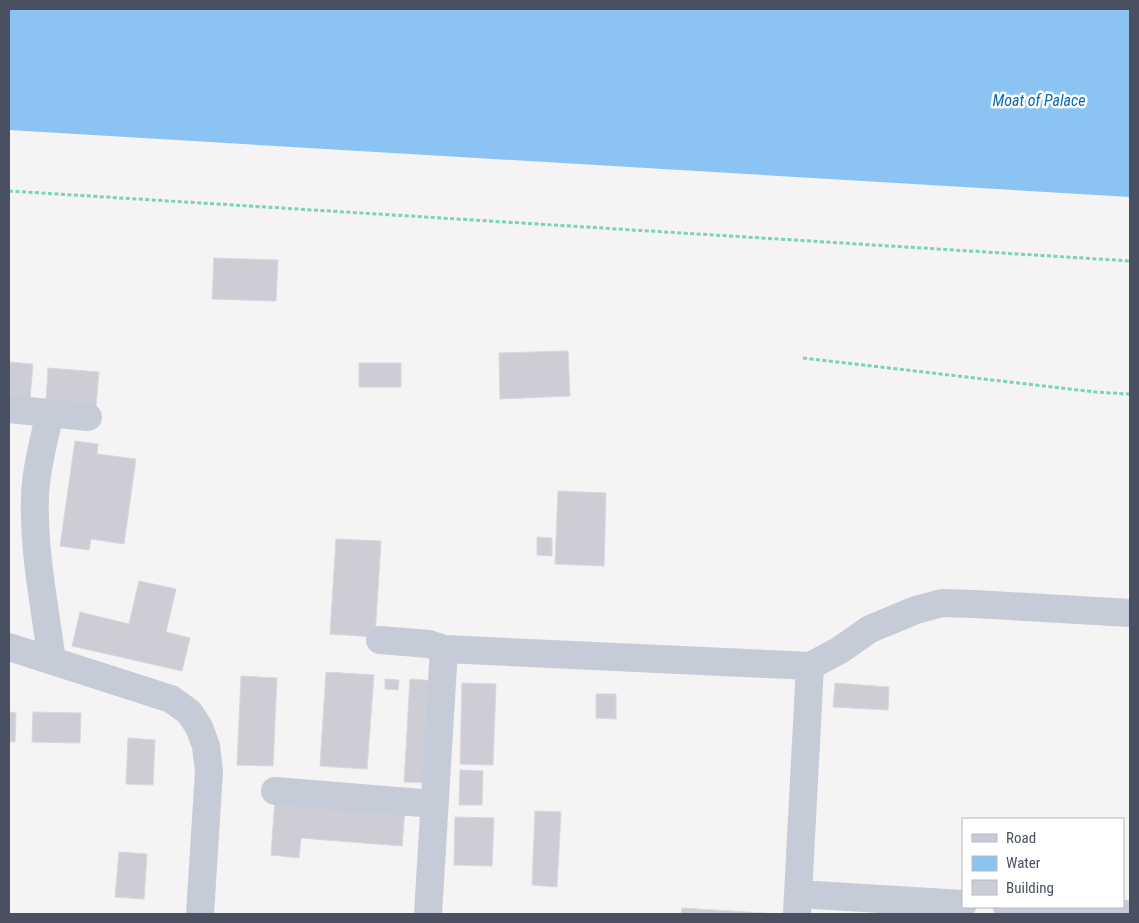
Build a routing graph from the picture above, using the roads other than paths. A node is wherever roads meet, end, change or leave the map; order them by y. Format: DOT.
graph roads {
  1 [pos="9,409"];
  2 [pos="50,413"];
  3 [pos="88,417"];
  4 [pos="1130,613"];
  5 [pos="380,640"];
  6 [pos="9,647"];
  7 [pos="444,649"];
  8 [pos="52,661"];
  9 [pos="810,666"];
  10 [pos="275,791"];
  11 [pos="434,804"];
  12 [pos="797,904"];
  13 [pos="962,904"];
  14 [pos="1024,908"];
  15 [pos="200,914"];
  16 [pos="428,914"];
  17 [pos="1127,914"];
  1 -- 2 [label="street"];
  2 -- 3 [label="street"];
  2 -- 8 [label="street"];
  4 -- 9 [label="street"];
  5 -- 7 [label="street"];
  6 -- 8 [label="street"];
  7 -- 9 [label="street"];
  7 -- 11 [label="street"];
  8 -- 15 [label="street"];
  9 -- 12 [label="street"];
  10 -- 11 [label="street"];
  11 -- 16 [label="street"];
  12 -- 13 [label="street"];
  14 -- 17 [label="street"];
}
